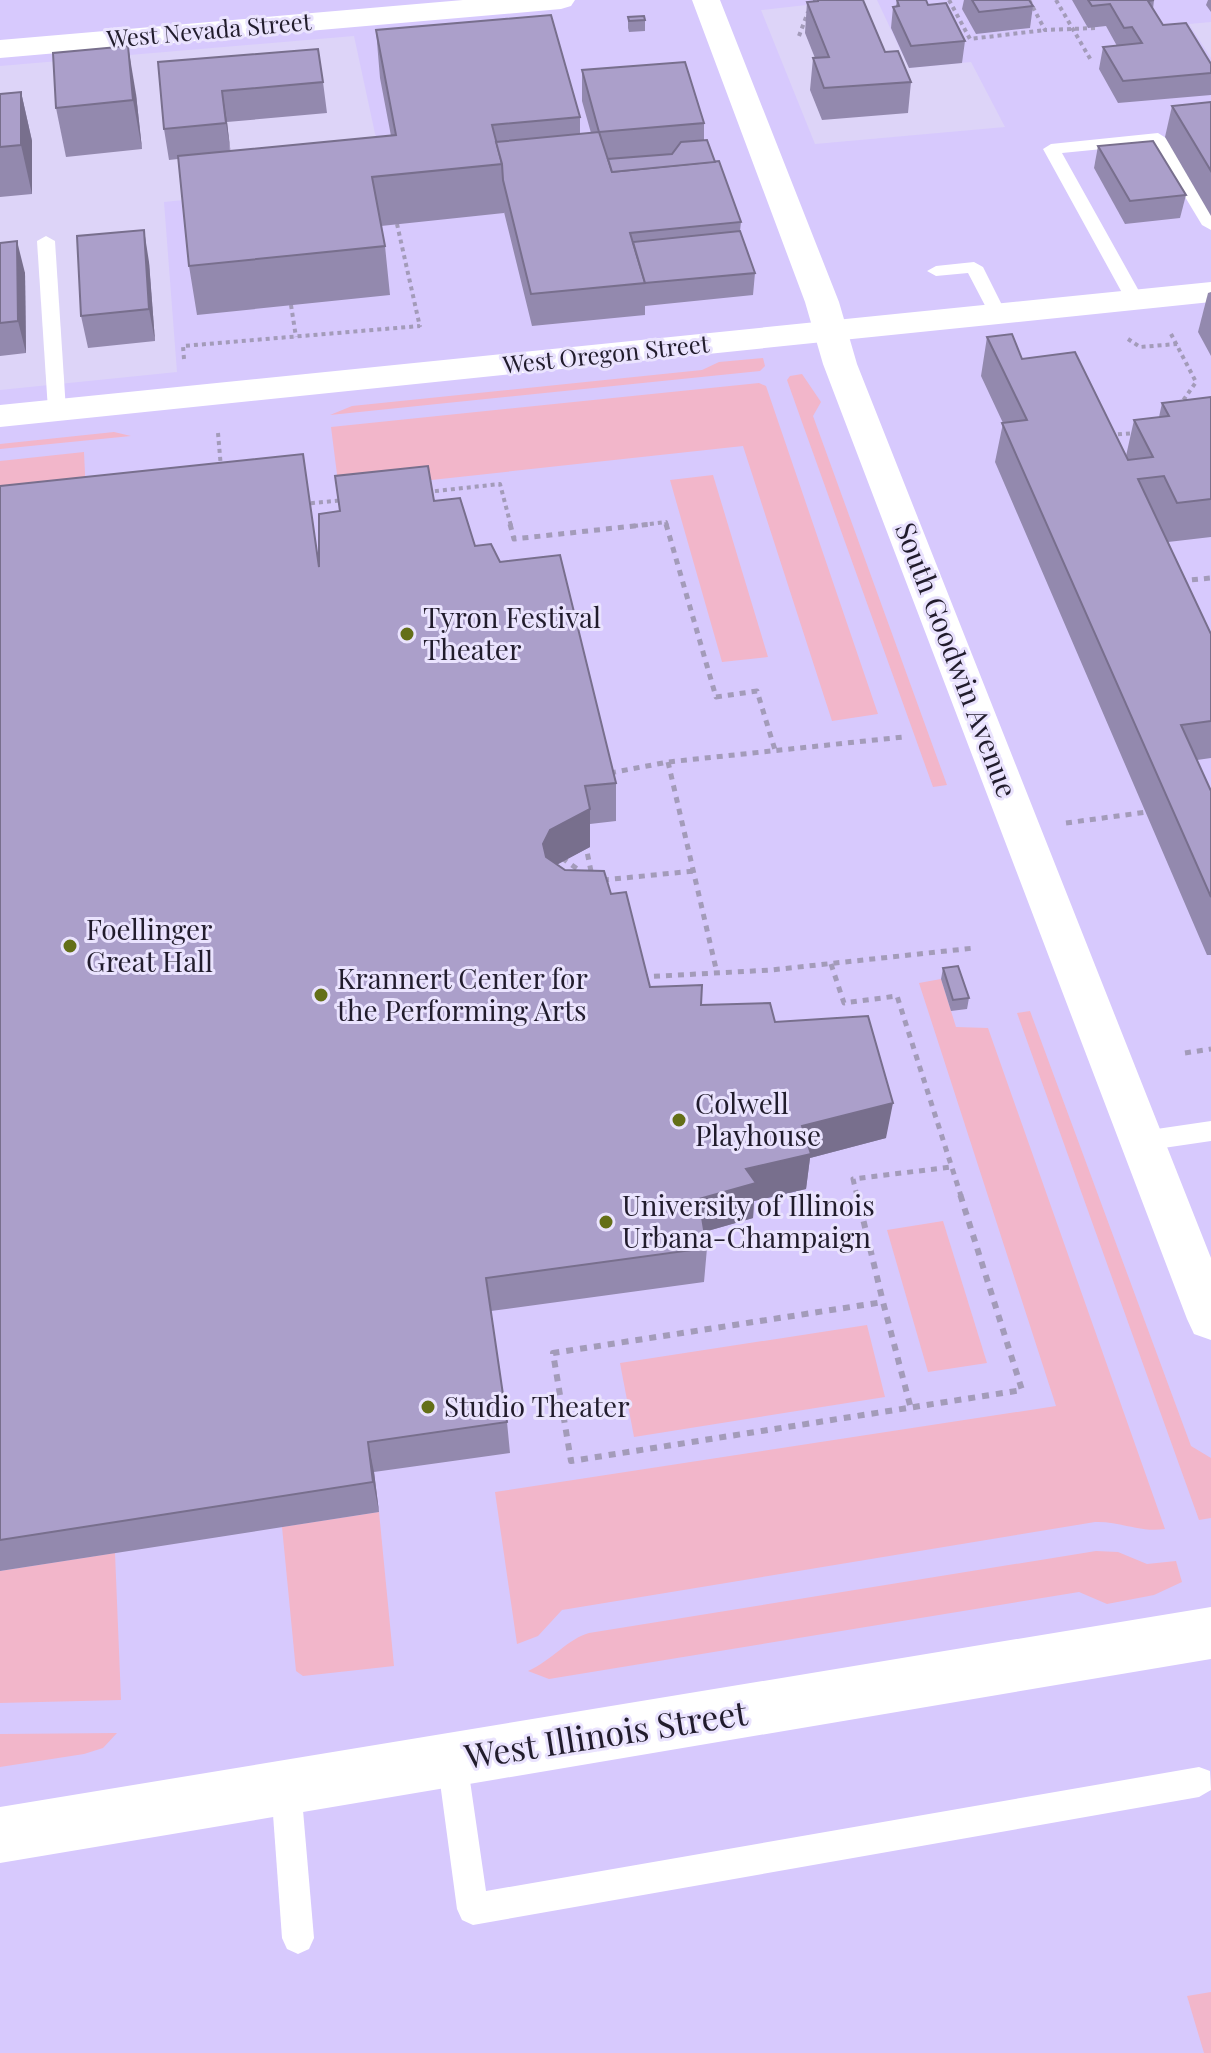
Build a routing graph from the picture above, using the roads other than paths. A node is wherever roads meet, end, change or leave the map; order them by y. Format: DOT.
graph roads {
  1 [pos="561,0"];
  2 [pos="706,0"];
  3 [pos="0,49"];
  4 [pos="1211,225"];
  5 [pos="46,241"];
  6 [pos="936,271"];
  7 [pos="1211,292"];
  8 [pos="1135,300"];
  9 [pos="997,313"];
  10 [pos="831,332"];
  11 [pos="57,410"];
  12 [pos="0,416"];
  13 [pos="1211,1131"];
  14 [pos="1143,1141"];
  15 [pos="1211,1319"];
  16 [pos="1211,1633"];
  17 [pos="452,1760"];
  18 [pos="1199,1782"];
  19 [pos="286,1787"];
  20 [pos="0,1835"];
  21 [pos="298,1938"];
  1 -- 3 [label="street, West Nevada Street"];
  2 -- 10 [label="street, South Goodwin Avenue"];
  4 -- 8 [label="lane"];
  5 -- 11 [label="lane"];
  6 -- 9 [label="lane"];
  7 -- 8 [label="street, West Oregon Street"];
  8 -- 9 [label="street, West Oregon Street"];
  9 -- 10 [label="street, West Oregon Street"];
  10 -- 11 [label="street, West Oregon Street"];
  10 -- 14 [label="street, South Goodwin Avenue"];
  11 -- 12 [label="street, West Oregon Street"];
  13 -- 14 [label="lane"];
  14 -- 15 [label="street, South Goodwin Avenue"];
  16 -- 17 [label="street, West Illinois Street"];
  17 -- 18 [label="lane"];
  17 -- 19 [label="street, West Illinois Street"];
  19 -- 20 [label="street, West Illinois Street"];
  19 -- 21 [label="lane"];
}
